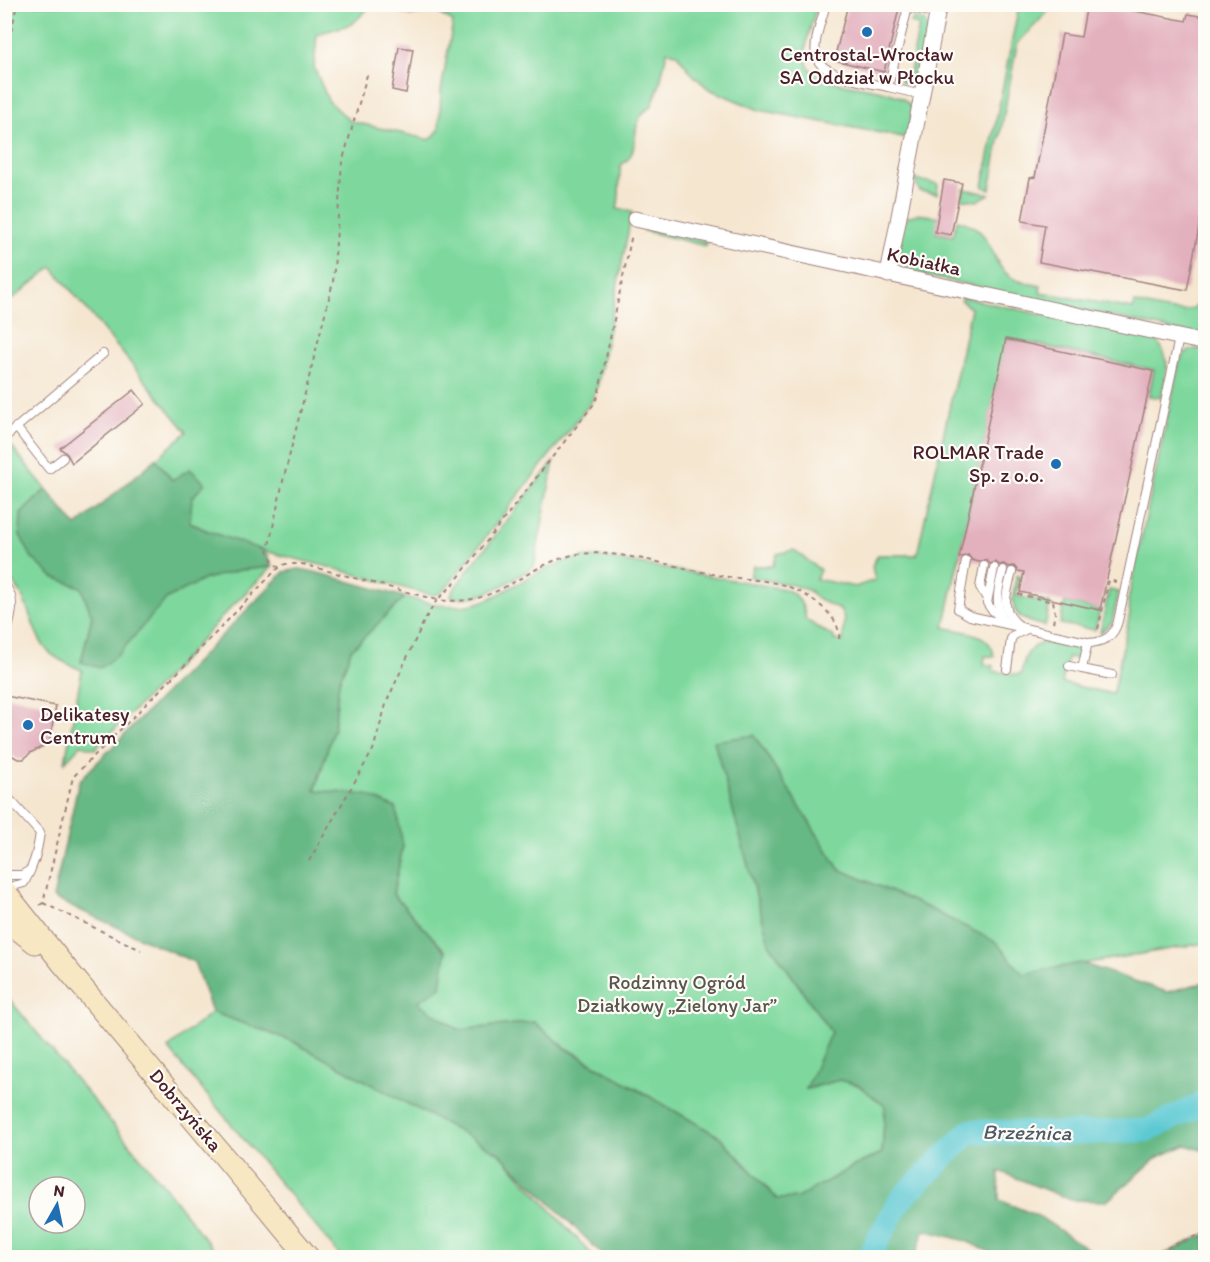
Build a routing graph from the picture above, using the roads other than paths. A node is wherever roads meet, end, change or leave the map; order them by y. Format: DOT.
graph roads {
  1 [pos="826,4"];
  2 [pos="938,9"];
  3 [pos="888,87"];
  4 [pos="922,95"];
  5 [pos="635,219"];
  6 [pos="888,275"];
  7 [pos="1179,338"];
  8 [pos="1206,343"];
  9 [pos="103,354"];
  10 [pos="16,427"];
  11 [pos="4,438"];
  12 [pos="63,458"];
  13 [pos="966,561"];
  14 [pos="984,566"];
  15 [pos="994,568"];
  16 [pos="1003,570"];
  17 [pos="1012,572"];
  18 [pos="4,585"];
  19 [pos="987,599"];
  20 [pos="1004,621"];
  21 [pos="1026,630"];
  22 [pos="1088,642"];
  23 [pos="4,644"];
  24 [pos="1070,666"];
  25 [pos="1007,669"];
  26 [pos="1082,669"];
  27 [pos="1112,675"];
  28 [pos="4,793"];
  29 [pos="32,870"];
  30 [pos="4,875"];
  31 [pos="4,889"];
  32 [pos="4,919"];
  33 [pos="62,963"];
  34 [pos="309,1257"];
  1 -- 3 [label="lane"];
  2 -- 3 [label="lane"];
  2 -- 4 [label="street"];
  3 -- 4 [label="lane"];
  4 -- 6 [label="street"];
  5 -- 6 [label="street, Kobiałka"];
  6 -- 7 [label="street, Kobiałka"];
  7 -- 8 [label="street, Kobiałka"];
  7 -- 22 [label="lane"];
  9 -- 10 [label="lane"];
  10 -- 11 [label="lane"];
  10 -- 12 [label="lane"];
  13 -- 20 [label="lane"];
  14 -- 19 [label="lane"];
  15 -- 19 [label="lane"];
  16 -- 20 [label="lane"];
  17 -- 21 [label="lane"];
  18 -- 23 [label="lane"];
  19 -- 20 [label="lane"];
  20 -- 21 [label="lane"];
  21 -- 22 [label="lane"];
  21 -- 25 [label="lane"];
  22 -- 26 [label="lane"];
  24 -- 26 [label="lane"];
  26 -- 27 [label="lane"];
  28 -- 29 [label="lane"];
  29 -- 30 [label="lane"];
  29 -- 31 [label="lane"];
  31 -- 33 [label="main road, Dobrzyńska"];
  32 -- 33 [label="main road, Dobrzyńska"];
  33 -- 34 [label="main road, Dobrzyńska"];
}
